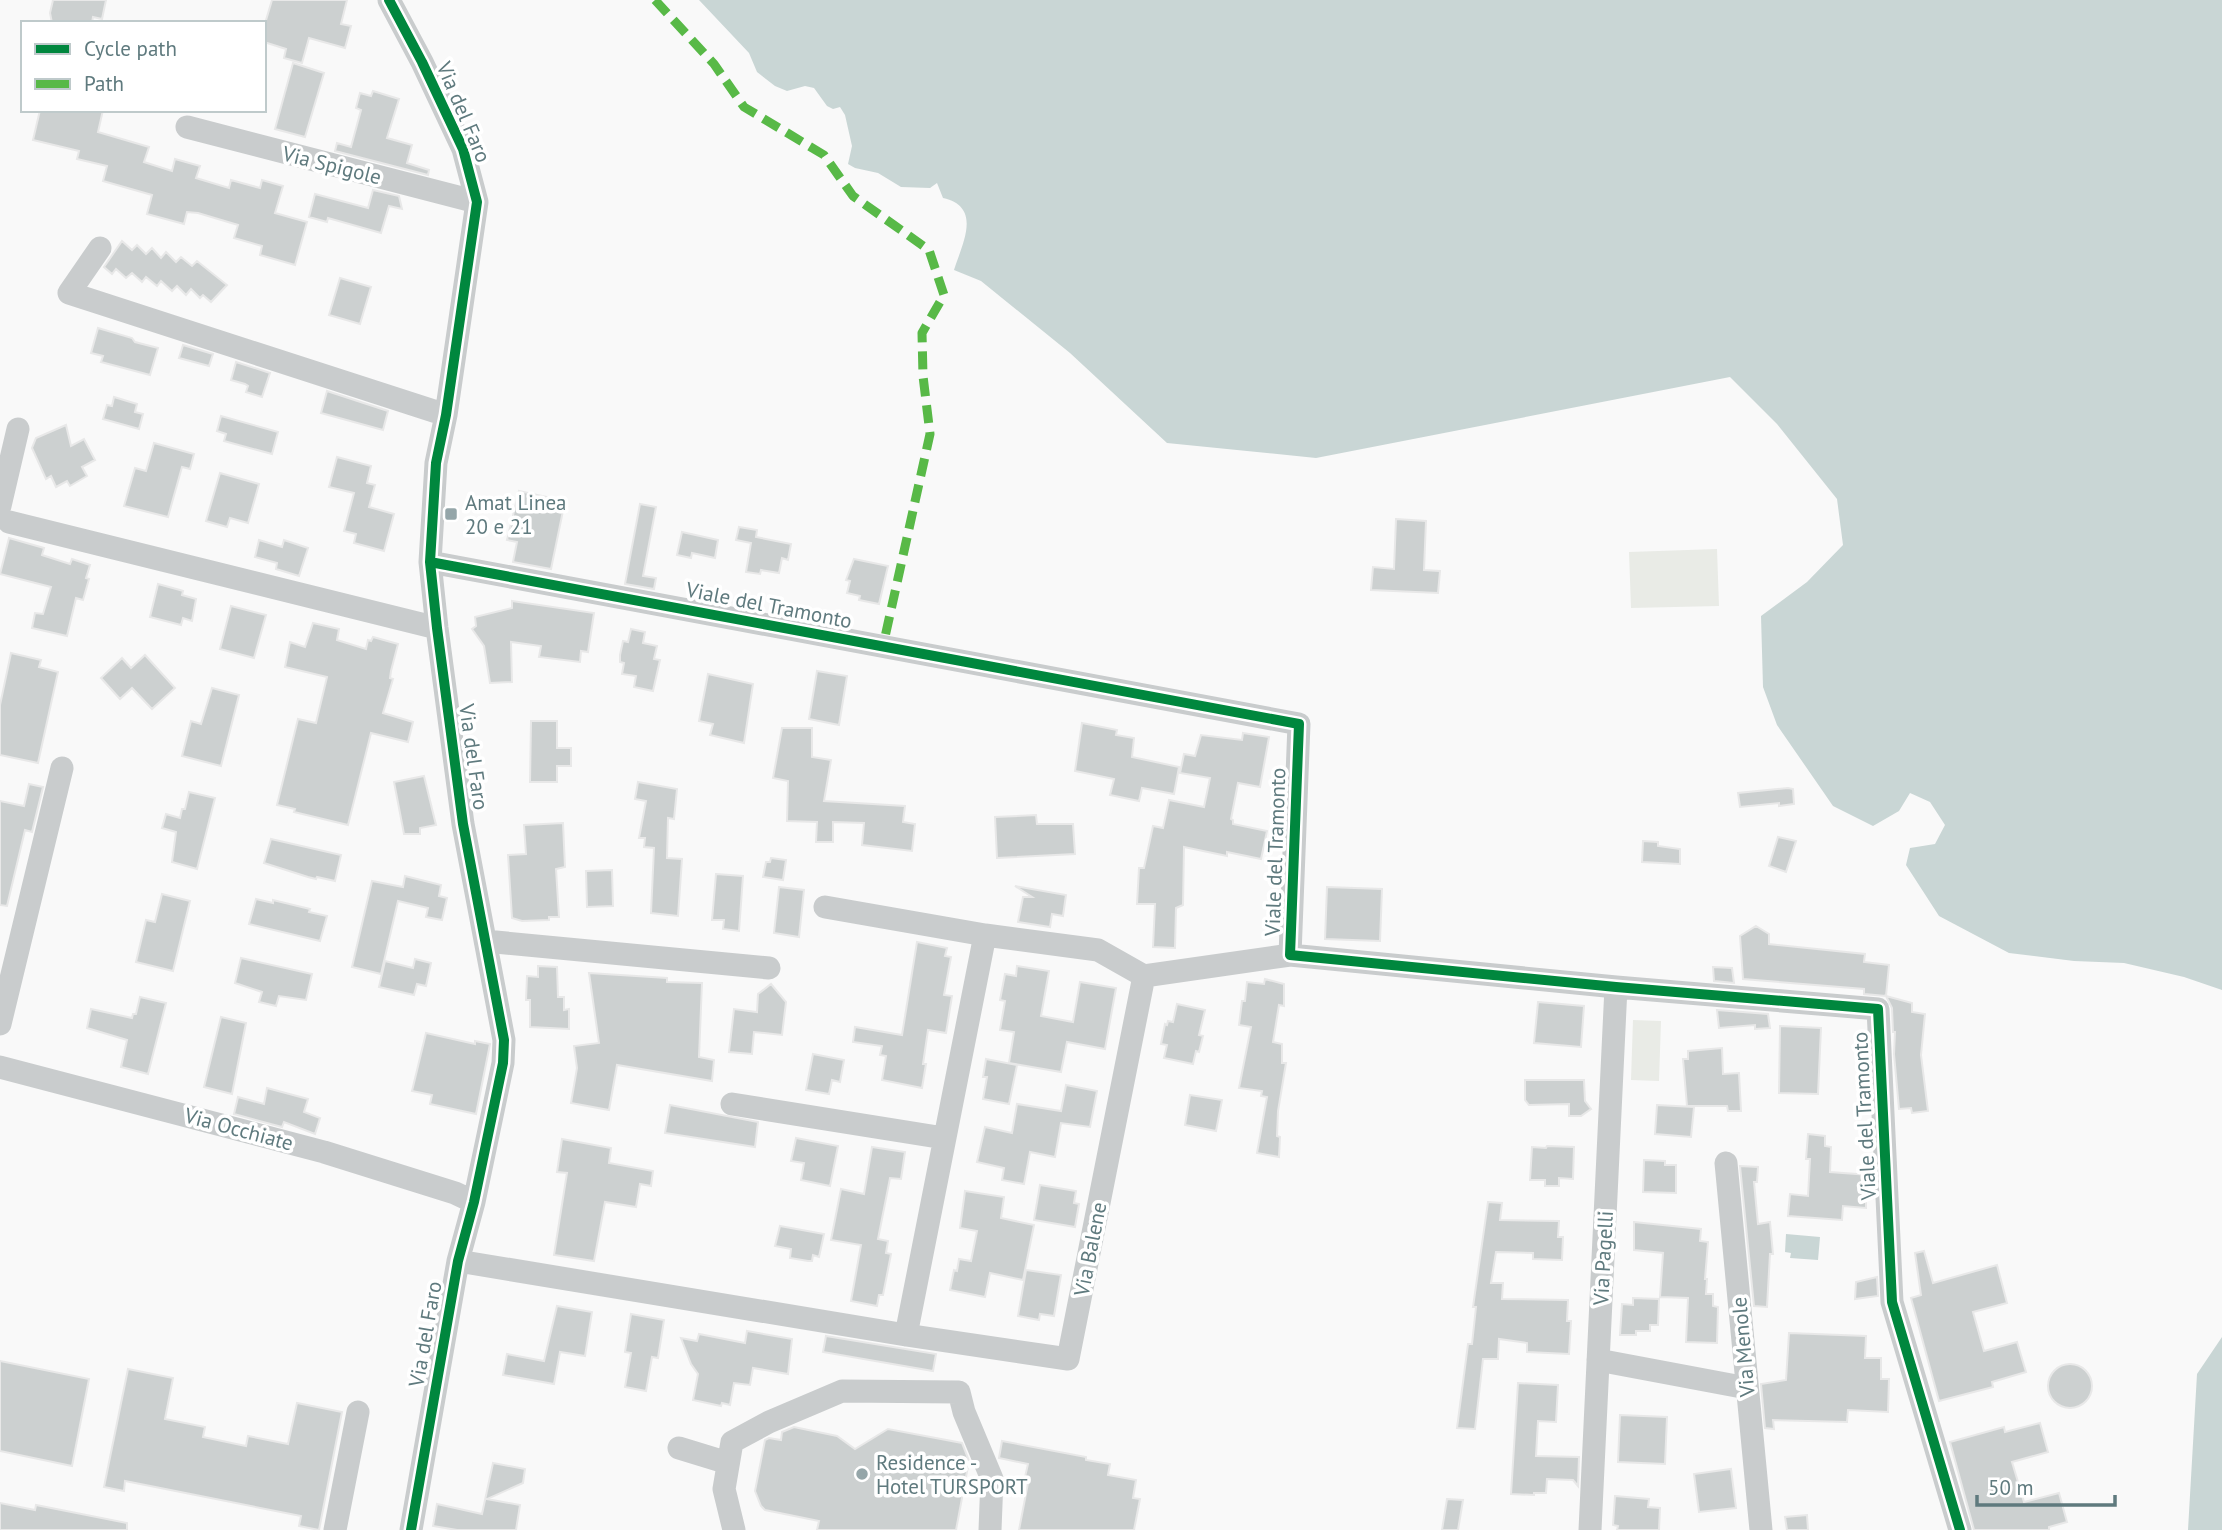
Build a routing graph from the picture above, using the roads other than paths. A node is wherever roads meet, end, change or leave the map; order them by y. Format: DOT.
graph roads {
  1 [pos="389,0"];
  2 [pos="187,127"];
  3 [pos="477,202"];
  4 [pos="100,248"];
  5 [pos="446,415"];
  6 [pos="18,429"];
  7 [pos="5,514"];
  8 [pos="430,562"];
  9 [pos="436,628"];
  10 [pos="62,768"];
  11 [pos="825,907"];
  12 [pos="985,935"];
  13 [pos="485,941"];
  14 [pos="1290,955"];
  15 [pos="769,968"];
  16 [pos="1144,976"];
  17 [pos="1616,987"];
  18 [pos="0,1024"];
  19 [pos="0,1067"];
  20 [pos="732,1104"];
  21 [pos="944,1138"];
  22 [pos="1726,1163"];
  23 [pos="474,1202"];
  24 [pos="458,1261"];
  25 [pos="906,1335"];
  26 [pos="1598,1360"];
  27 [pos="1747,1388"];
  28 [pos="358,1412"];
  29 [pos="679,1448"];
  30 [pos="728,1463"];
  31 [pos="335,1530"];
  32 [pos="411,1530"];
  33 [pos="734,1530"];
  34 [pos="990,1530"];
  35 [pos="1590,1530"];
  36 [pos="1761,1530"];
  37 [pos="1960,1530"];
  1 -- 3 [label="street, Via del Faro"];
  2 -- 3 [label="street, Via Spigole"];
  3 -- 5 [label="street, Via del Faro"];
  4 -- 5 [label="street"];
  5 -- 8 [label="street, Via del Faro"];
  6 -- 7 [label="street"];
  7 -- 9 [label="street"];
  8 -- 9 [label="street, Via del Faro"];
  8 -- 14 [label="street, Viale del Tramonto"];
  9 -- 13 [label="street, Via del Faro"];
  10 -- 18 [label="street"];
  11 -- 12 [label="street"];
  12 -- 16 [label="street"];
  12 -- 21 [label="street"];
  13 -- 15 [label="street"];
  13 -- 23 [label="street, Via del Faro"];
  14 -- 16 [label="street"];
  14 -- 17 [label="street, Viale del Tramonto"];
  16 -- 25 [label="street, Via Balene"];
  17 -- 26 [label="street, Via Pagelli"];
  17 -- 37 [label="street, Viale del Tramonto"];
  19 -- 23 [label="street, Via Occhiate"];
  20 -- 21 [label="street"];
  21 -- 25 [label="street"];
  22 -- 27 [label="street, Via Menole"];
  23 -- 24 [label="street, Via del Faro"];
  24 -- 25 [label="street, Via Balene"];
  24 -- 32 [label="street, Via del Faro"];
  26 -- 27 [label="street"];
  26 -- 35 [label="street, Via Pagelli"];
  27 -- 36 [label="street, Via Menole"];
  28 -- 31 [label="street"];
  29 -- 30 [label="street"];
  30 -- 33 [label="street"];
  30 -- 34 [label="street"];
}
